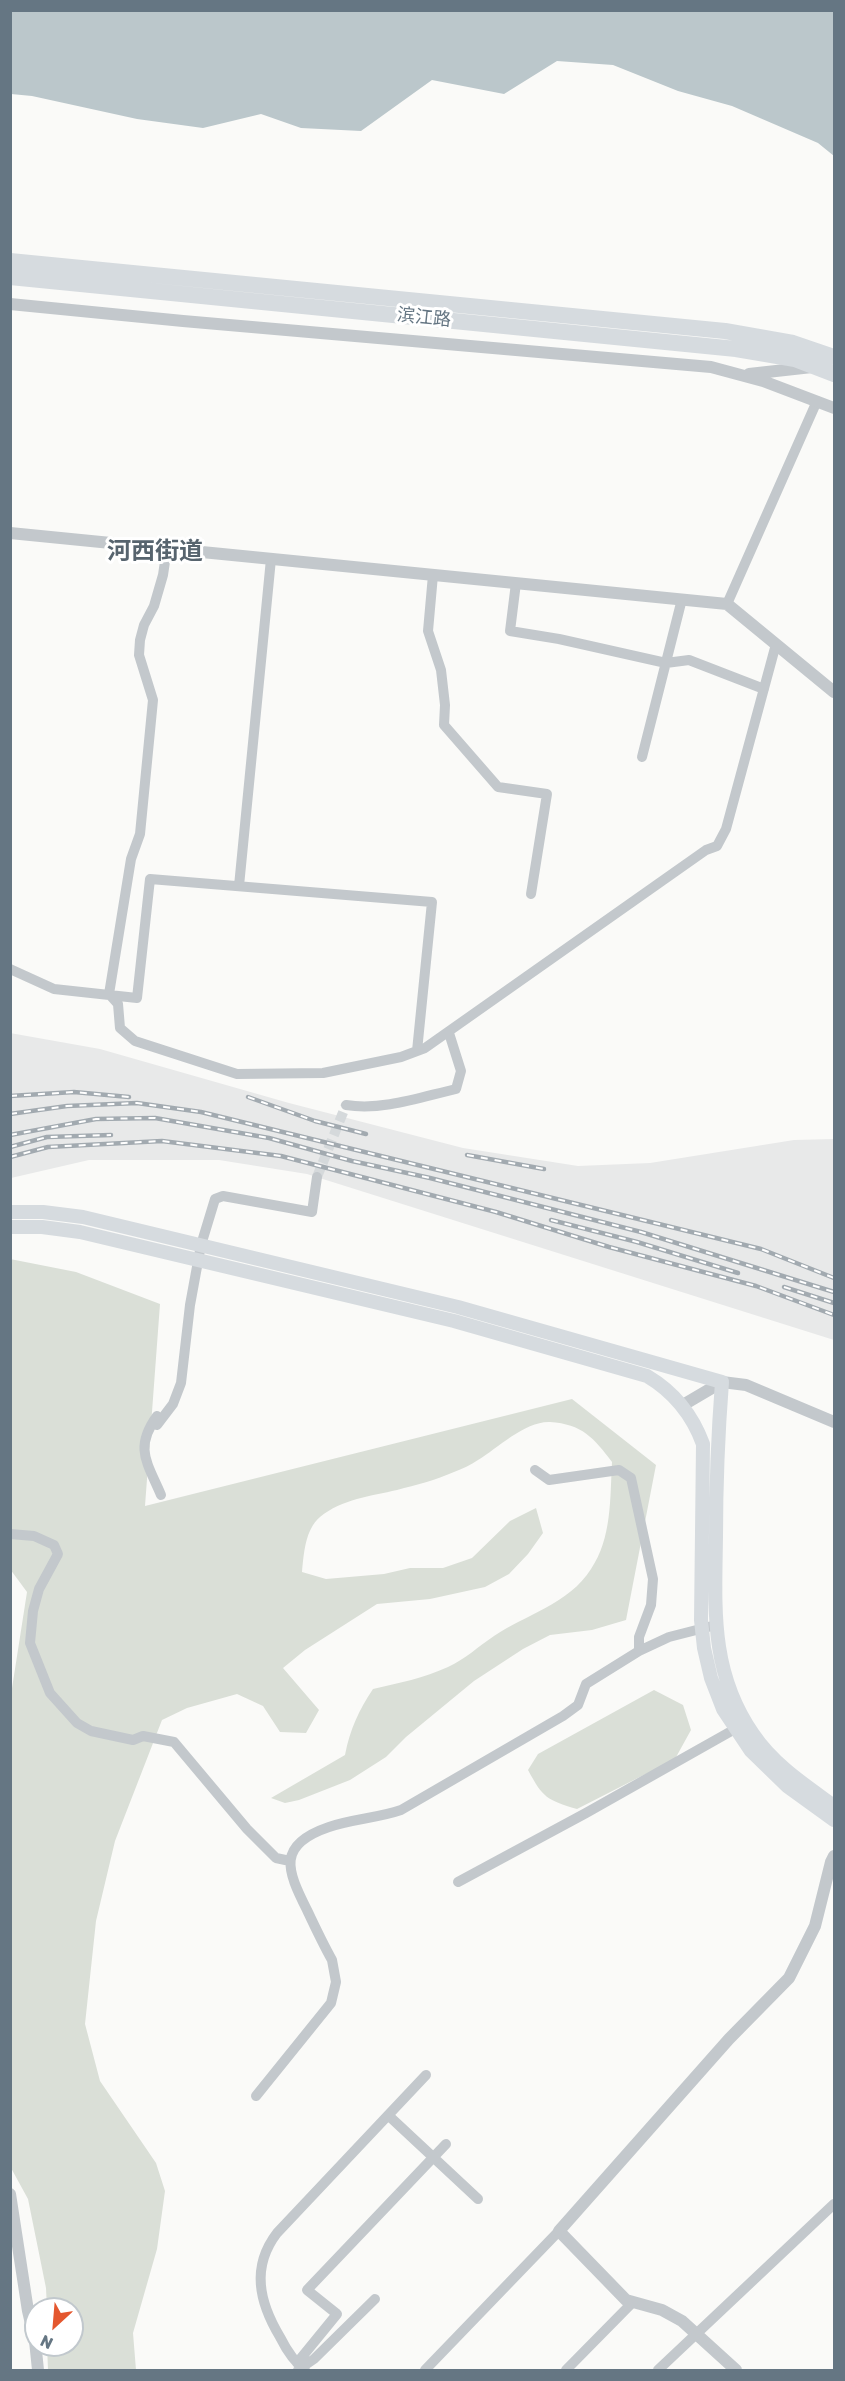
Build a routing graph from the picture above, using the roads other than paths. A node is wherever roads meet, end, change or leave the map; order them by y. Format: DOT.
graph roads {
  1 [pos="10,261"];
  2 [pos="10,277"];
  3 [pos="10,304"];
  4 [pos="834,357"];
  5 [pos="814,366"];
  6 [pos="741,374"];
  7 [pos="834,374"];
  8 [pos="817,401"];
  9 [pos="834,408"];
  10 [pos="10,533"];
  11 [pos="167,548"];
  12 [pos="271,559"];
  13 [pos="433,575"];
  14 [pos="516,583"];
  15 [pos="682,599"];
  16 [pos="727,604"];
  17 [pos="776,644"];
  18 [pos="666,663"];
  19 [pos="764,689"];
  20 [pos="834,692"];
  21 [pos="642,757"];
  22 [pos="239,886"];
  23 [pos="531,894"];
  24 [pos="10,969"];
  25 [pos="109,994"];
  26 [pos="449,1033"];
  27 [pos="417,1051"];
  28 [pos="346,1105"];
  29 [pos="317,1177"];
  30 [pos="10,1212"];
  31 [pos="10,1227"];
  32 [pos="201,1245"];
  33 [pos="198,1260"];
  34 [pos="183,1356"];
  35 [pos="722,1382"];
  36 [pos="683,1405"];
  37 [pos="834,1422"];
  38 [pos="157,1425"];
  39 [pos="535,1470"];
  40 [pos="161,1495"];
  41 [pos="10,1534"];
  42 [pos="716,1625"];
  43 [pos="702,1629"];
  44 [pos="639,1651"];
  45 [pos="735,1729"];
  46 [pos="834,1806"];
  47 [pos="834,1820"];
  48 [pos="834,1856"];
  49 [pos="290,1861"];
  50 [pos="458,1882"];
  51 [pos="426,2075"];
  52 [pos="256,2096"];
  53 [pos="389,2116"];
  54 [pos="446,2144"];
  55 [pos="432,2158"];
  56 [pos="10,2194"];
  57 [pos="478,2199"];
  58 [pos="834,2204"];
  59 [pos="559,2231"];
  60 [pos="375,2299"];
  61 [pos="633,2302"];
  62 [pos="696,2333"];
  63 [pos="300,2368"];
  64 [pos="38,2370"];
  65 [pos="425,2370"];
  66 [pos="566,2370"];
  67 [pos="658,2370"];
  68 [pos="736,2370"];
  1 -- 4 [label="highway, 滨江路"];
  2 -- 5 [label="highway, 滨江路"];
  3 -- 6 [label="street"];
  5 -- 6 [label="street"];
  5 -- 7 [label="highway, 滨江路"];
  6 -- 8 [label="street"];
  8 -- 9 [label="street"];
  8 -- 16 [label="street"];
  10 -- 11 [label="street"];
  11 -- 12 [label="street"];
  11 -- 25 [label="street"];
  12 -- 13 [label="street"];
  12 -- 22 [label="street"];
  13 -- 14 [label="street"];
  13 -- 23 [label="street"];
  14 -- 15 [label="street"];
  14 -- 18 [label="street"];
  15 -- 16 [label="street"];
  15 -- 18 [label="street"];
  16 -- 17 [label="street"];
  17 -- 19 [label="street"];
  17 -- 20 [label="street"];
  18 -- 19 [label="street"];
  18 -- 21 [label="street"];
  19 -- 26 [label="street"];
  22 -- 25 [label="street"];
  22 -- 27 [label="street"];
  24 -- 25 [label="street"];
  25 -- 27 [label="street"];
  26 -- 27 [label="street"];
  26 -- 28 [label="street"];
  29 -- 32 [label="street"];
  30 -- 32 [label="main road"];
  31 -- 33 [label="main road"];
  32 -- 33 [label="street"];
  32 -- 35 [label="main road"];
  33 -- 34 [label="street"];
  33 -- 36 [label="main road"];
  34 -- 38 [label="street"];
  34 -- 40 [label="street"];
  35 -- 36 [label="street"];
  35 -- 37 [label="street"];
  35 -- 42 [label="main road"];
  36 -- 43 [label="main road"];
  39 -- 44 [label="street"];
  41 -- 49 [label="street"];
  42 -- 43 [label="street"];
  42 -- 46 [label="main road"];
  43 -- 44 [label="street"];
  43 -- 45 [label="main road"];
  44 -- 49 [label="street"];
  45 -- 47 [label="main road"];
  45 -- 50 [label="street"];
  48 -- 59 [label="street"];
  49 -- 52 [label="street"];
  51 -- 53 [label="street"];
  53 -- 55 [label="street"];
  53 -- 63 [label="street"];
  54 -- 55 [label="street"];
  55 -- 57 [label="street"];
  55 -- 63 [label="street"];
  56 -- 64 [label="street"];
  58 -- 62 [label="street"];
  59 -- 61 [label="street"];
  59 -- 65 [label="street"];
  60 -- 63 [label="street"];
  61 -- 62 [label="street"];
  61 -- 66 [label="street"];
  62 -- 67 [label="street"];
  62 -- 68 [label="street"];
}
